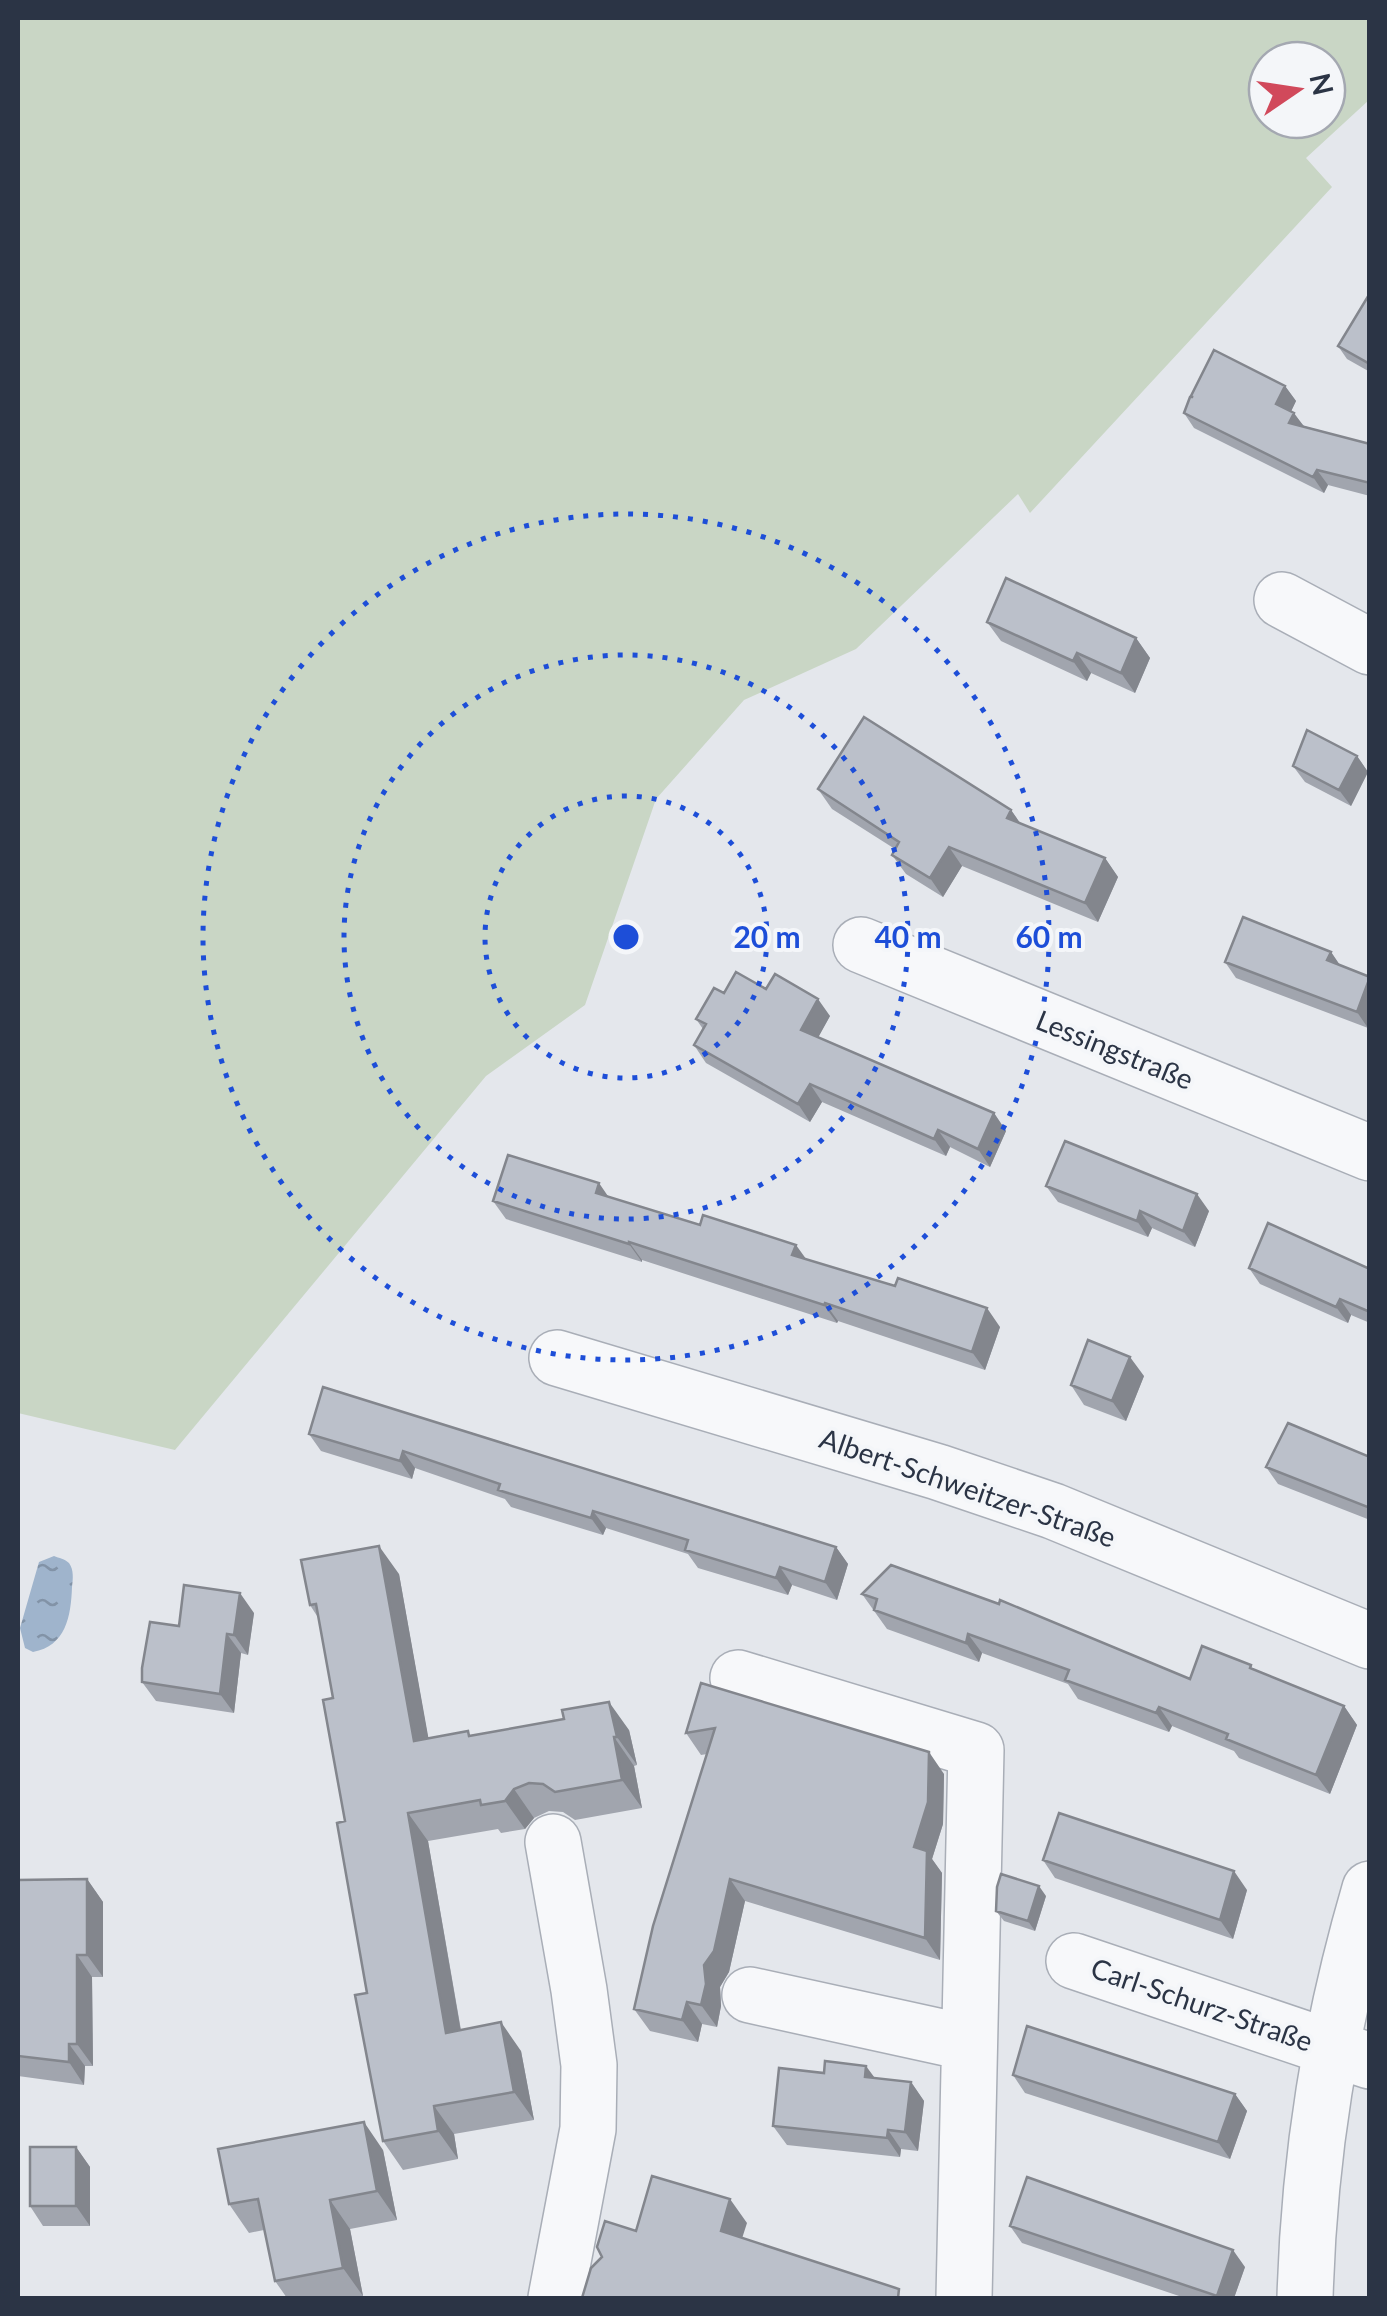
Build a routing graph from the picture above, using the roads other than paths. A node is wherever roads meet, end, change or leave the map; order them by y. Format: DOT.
graph roads {
  1 [pos="1282,600"];
  2 [pos="1370,648"];
  3 [pos="861,945"];
  4 [pos="1370,1153"];
  5 [pos="557,1358"];
  6 [pos="1370,1642"];
  7 [pos="738,1678"];
  8 [pos="553,1842"];
  9 [pos="1370,1889"];
  10 [pos="1074,1961"];
  11 [pos="750,1994"];
  12 [pos="969,2043"];
  13 [pos="1350,2054"];
  14 [pos="556,2298"];
  15 [pos="964,2298"];
  16 [pos="1305,2298"];
  1 -- 2 [label="street"];
  3 -- 4 [label="street, Lessingstraße"];
  5 -- 6 [label="street, Albert-Schweitzer-Straße"];
  7 -- 12 [label="street"];
  8 -- 14 [label="street"];
  9 -- 13 [label="street, Carl-Schurz-Straße"];
  10 -- 13 [label="street, Carl-Schurz-Straße"];
  11 -- 12 [label="street"];
  12 -- 15 [label="street"];
  13 -- 16 [label="street, Carl-Schurz-Straße"];
}
